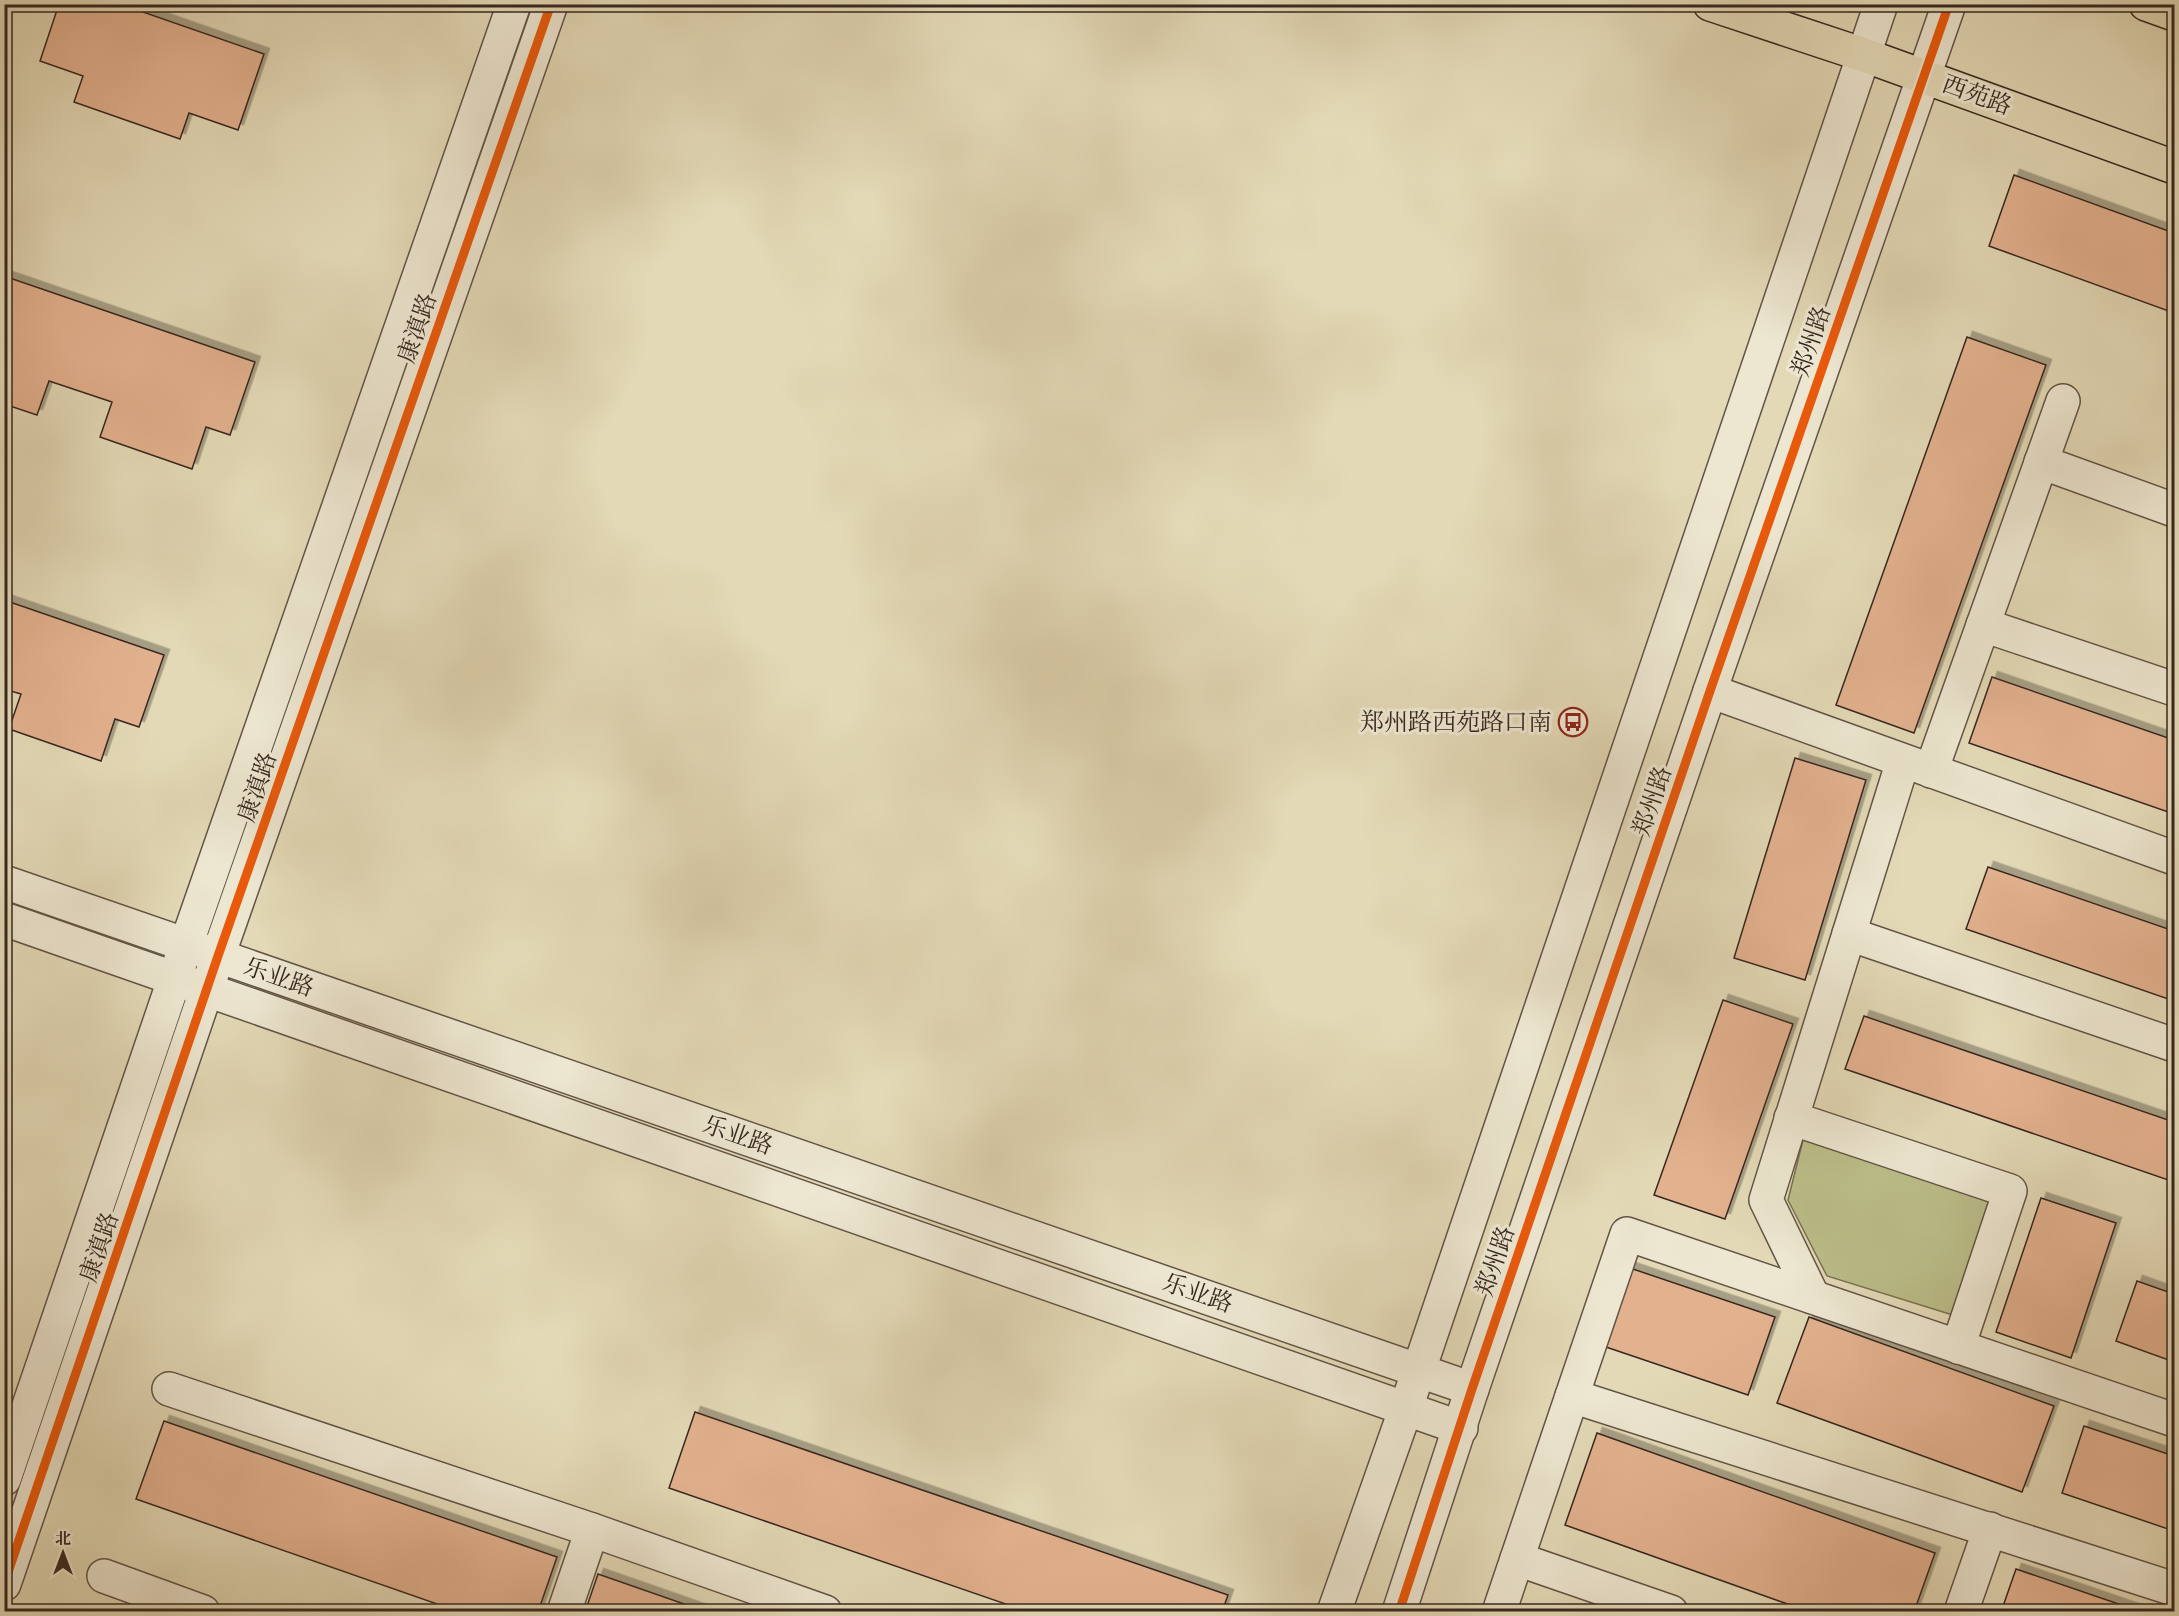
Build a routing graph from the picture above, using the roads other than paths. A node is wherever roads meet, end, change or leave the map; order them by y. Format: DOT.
graph roads {
  1 [pos="514,4"];
  2 [pos="551,4"];
  3 [pos="1710,4"];
  4 [pos="1881,4"];
  5 [pos="1949,4"];
  6 [pos="2146,4"];
  7 [pos="2175,14"];
  8 [pos="1864,55"];
  9 [pos="1924,76"];
  10 [pos="2175,167"];
  11 [pos="2063,401"];
  12 [pos="2041,462"];
  13 [pos="2175,510"];
  14 [pos="1983,625"];
  15 [pos="2175,689"];
  16 [pos="1710,691"];
  17 [pos="1917,766"];
  18 [pos="2175,858"];
  19 [pos="4,882"];
  20 [pos="4,919"];
  21 [pos="1849,934"];
  22 [pos="186,945"];
  23 [pos="218,956"];
  24 [pos="175,978"];
  25 [pos="207,989"];
  26 [pos="2175,1045"];
  27 [pos="1791,1118"];
  28 [pos="1813,1298"];
  29 [pos="1958,1347"];
  30 [pos="1418,1369"];
  31 [pos="169,1389"];
  32 [pos="1472,1389"];
  33 [pos="1572,1396"];
  34 [pos="1406,1408"];
  35 [pos="2175,1420"];
  36 [pos="1461,1428"];
  37 [pos="4,1479"];
  38 [pos="1990,1529"];
  39 [pos="592,1530"];
  40 [pos="1517,1559"];
  41 [pos="104,1576"];
  42 [pos="4,1584"];
  43 [pos="2175,1588"];
  44 [pos="203,1611"];
  45 [pos="564,1611"];
  46 [pos="825,1611"];
  47 [pos="1334,1611"];
  48 [pos="1399,1611"];
  49 [pos="1499,1611"];
  50 [pos="1671,1611"];
  51 [pos="1961,1611"];
  1 -- 22 [label="street, 康滇路"];
  2 -- 23 [label="street, 康滇路"];
  3 -- 8 [label="main road, 西苑路"];
  4 -- 8 [label="street, 郑州路"];
  5 -- 9 [label="street, 郑州路"];
  6 -- 7 [label="main road"];
  8 -- 9 [label="main road, 西苑路"];
  8 -- 30 [label="street, 郑州路"];
  9 -- 10 [label="main road, 西苑路"];
  9 -- 16 [label="street, 郑州路"];
  11 -- 12 [label="street"];
  12 -- 13 [label="street"];
  12 -- 14 [label="street"];
  14 -- 15 [label="street"];
  14 -- 17 [label="street"];
  16 -- 17 [label="street"];
  16 -- 32 [label="street, 郑州路"];
  17 -- 18 [label="street"];
  17 -- 21 [label="street"];
  19 -- 22 [label="street, 乐业路"];
  20 -- 24 [label="street, 乐业路"];
  21 -- 26 [label="street"];
  21 -- 27 [label="street"];
  22 -- 23 [label="street, 乐业路"];
  22 -- 24 [label="street, 康滇路"];
  23 -- 25 [label="street, 康滇路"];
  23 -- 30 [label="street, 乐业路"];
  24 -- 25 [label="street, 乐业路"];
  24 -- 37 [label="street, 康滇路"];
  25 -- 34 [label="street, 乐业路"];
  25 -- 42 [label="street, 康滇路"];
  27 -- 28 [label="street"];
  27 -- 29 [label="street"];
  28 -- 29 [label="street"];
  28 -- 33 [label="street"];
  29 -- 35 [label="street"];
  30 -- 32 [label="street, 乐业路"];
  30 -- 34 [label="street, 郑州路"];
  31 -- 39 [label="street"];
  32 -- 36 [label="street, 郑州路"];
  33 -- 38 [label="street"];
  33 -- 40 [label="street"];
  34 -- 36 [label="street, 乐业路"];
  34 -- 47 [label="street, 郑州路"];
  36 -- 48 [label="street, 郑州路"];
  38 -- 43 [label="street"];
  38 -- 51 [label="street"];
  39 -- 45 [label="street"];
  39 -- 46 [label="street"];
  40 -- 49 [label="street"];
  40 -- 50 [label="street"];
  41 -- 44 [label="street"];
}
